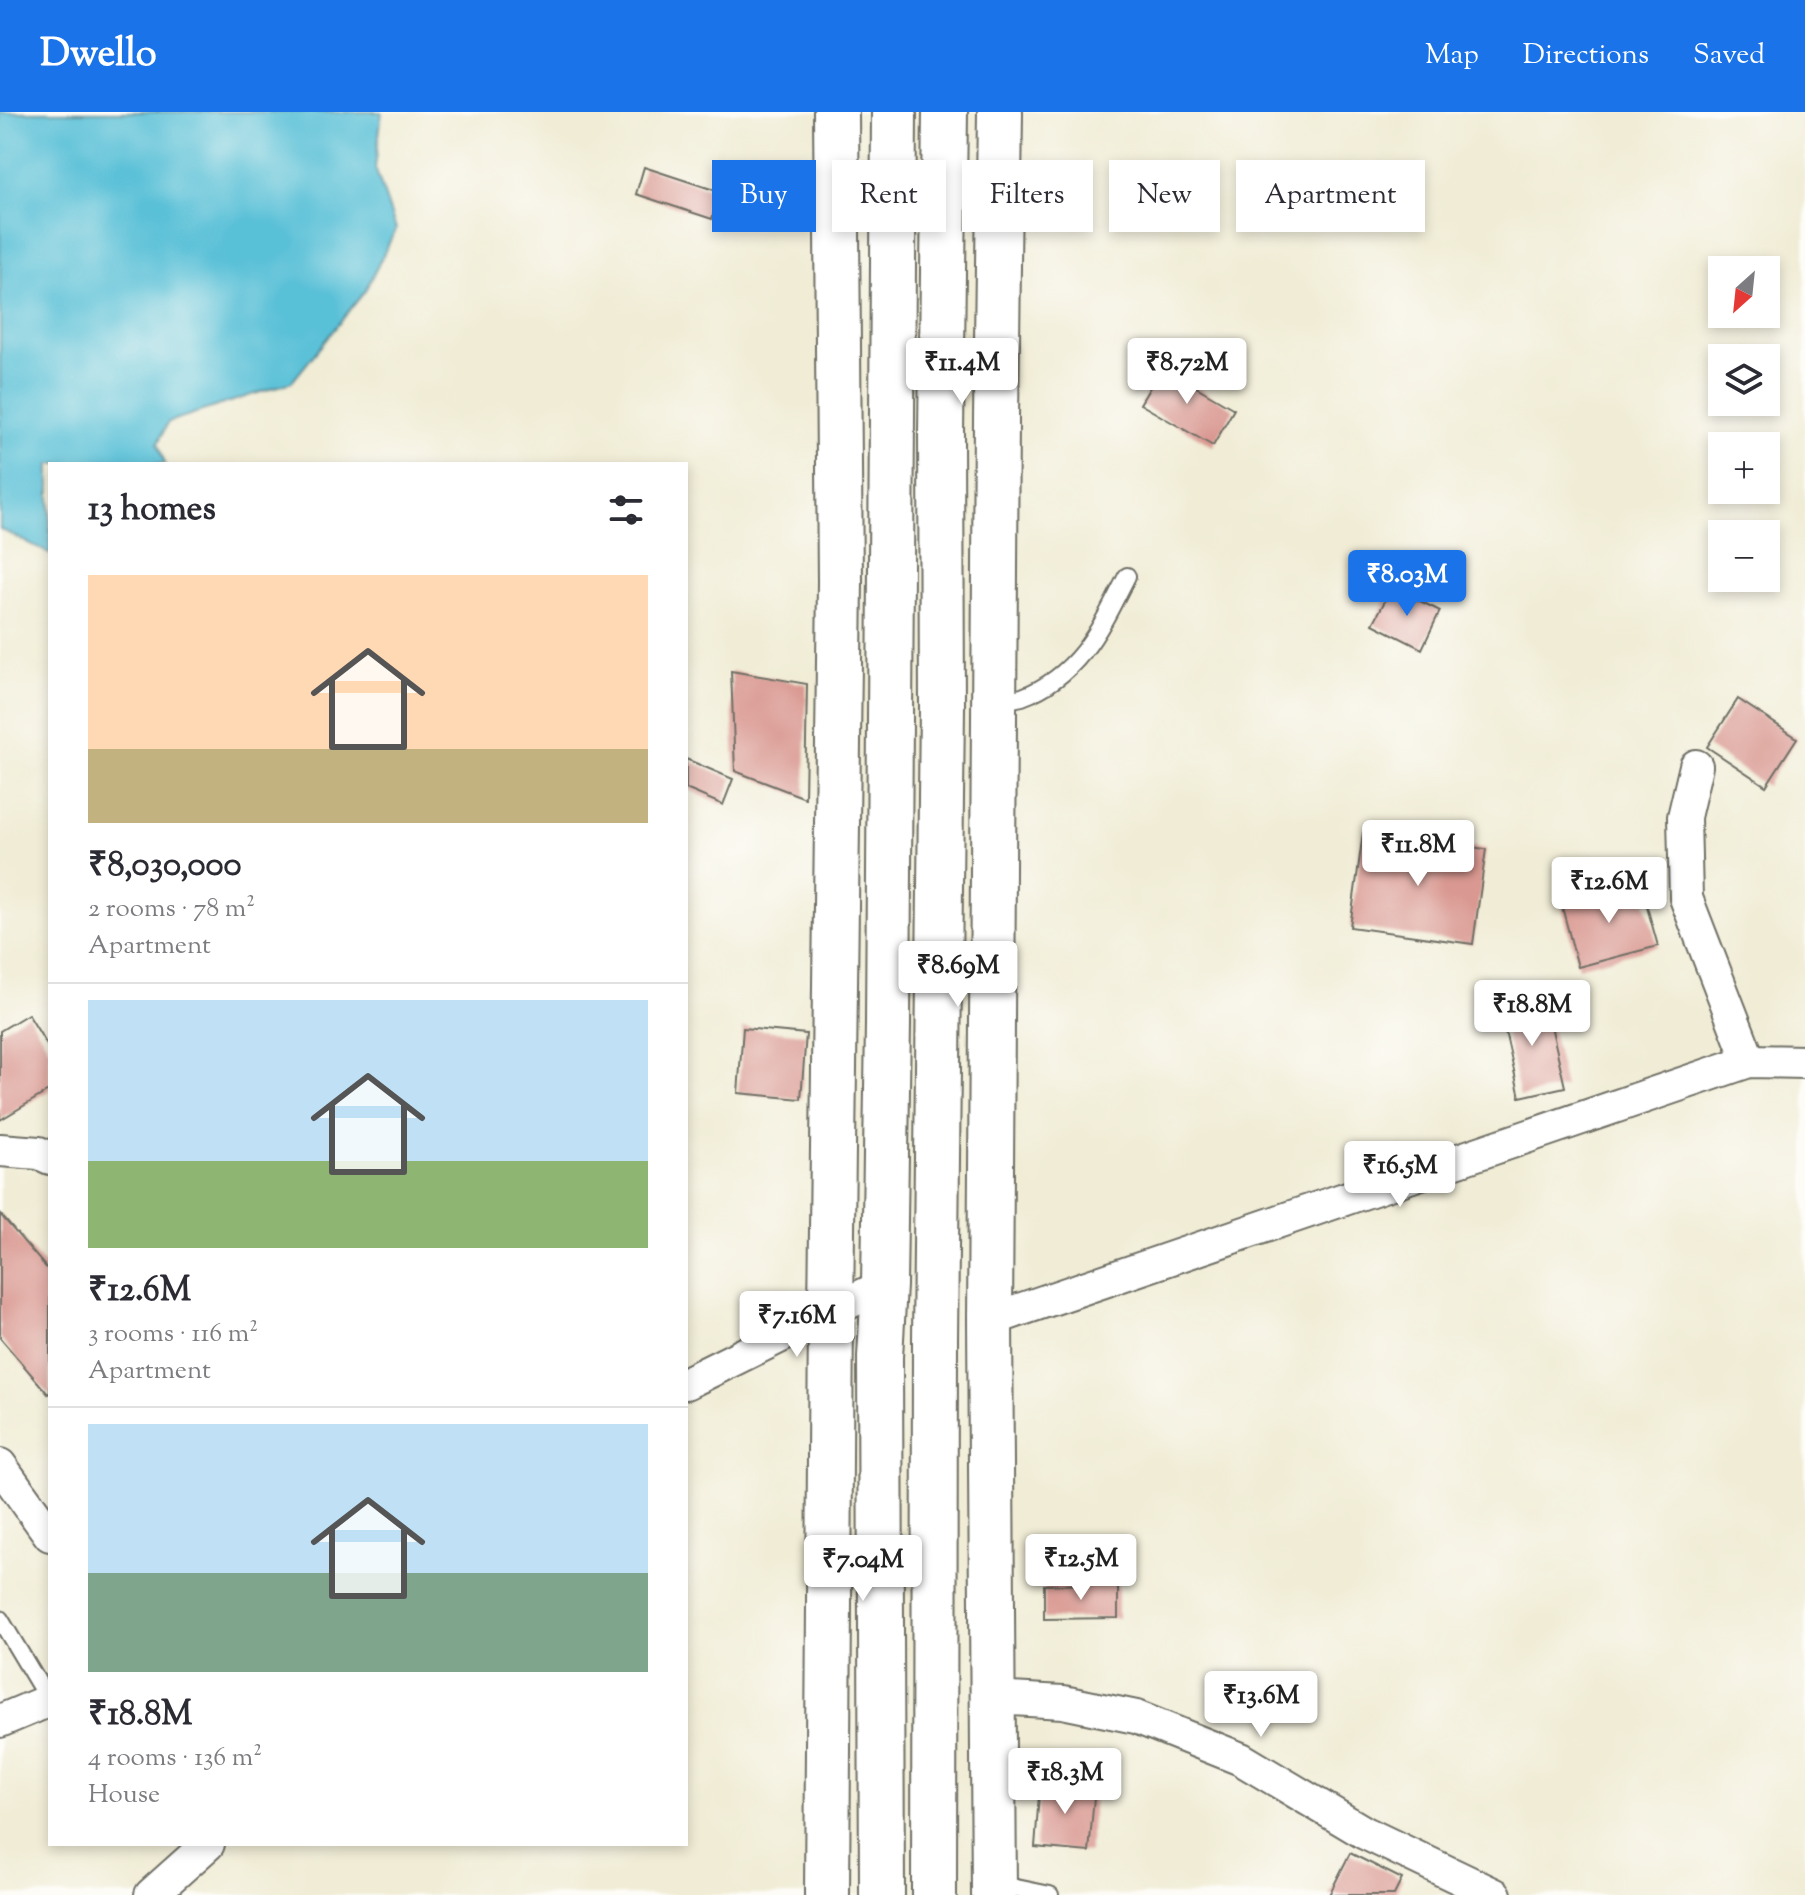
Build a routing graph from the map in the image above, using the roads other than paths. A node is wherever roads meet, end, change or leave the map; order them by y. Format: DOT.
graph roads {
  1 [pos="836,112"];
  2 [pos="894,112"];
  3 [pos="945,112"];
  4 [pos="1000,112"];
  5 [pos="1127,576"];
  6 [pos="994,701"];
  7 [pos="1696,766"];
  8 [pos="1749,1061"];
  9 [pos="1805,1062"];
  10 [pos="0,1150"];
  11 [pos="48,1157"];
  12 [pos="884,1285"];
  13 [pos="831,1311"];
  14 [pos="990,1320"];
  15 [pos="688,1382"];
  16 [pos="0,1465"];
  17 [pos="48,1532"];
  18 [pos="0,1619"];
  19 [pos="48,1698"];
  20 [pos="993,1698"];
  21 [pos="48,1700"];
  22 [pos="0,1721"];
  23 [pos="206,1846"];
  24 [pos="994,1889"];
  25 [pos="151,1895"];
  26 [pos="827,1895"];
  27 [pos="882,1895"];
  28 [pos="934,1895"];
  29 [pos="1050,1895"];
  30 [pos="1495,1895"];
  1 -- 13 [label="main road"];
  2 -- 12 [label="main road"];
  3 -- 28 [label="main road"];
  4 -- 6 [label="main road"];
  5 -- 6 [label="lane"];
  6 -- 14 [label="main road"];
  7 -- 8 [label="street"];
  8 -- 9 [label="street"];
  8 -- 14 [label="street"];
  10 -- 11 [label="street"];
  12 -- 13 [label="street"];
  12 -- 27 [label="main road"];
  13 -- 15 [label="street"];
  13 -- 26 [label="main road"];
  14 -- 20 [label="main road"];
  16 -- 17 [label="street"];
  18 -- 19 [label="lane"];
  20 -- 24 [label="main road"];
  20 -- 30 [label="street"];
  21 -- 22 [label="street"];
  23 -- 25 [label="street"];
  24 -- 29 [label="lane"];
}
